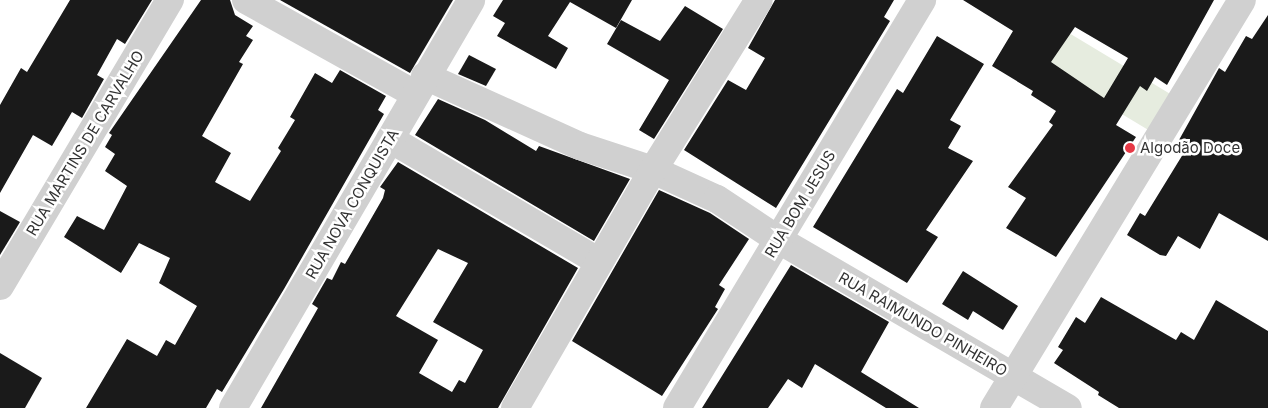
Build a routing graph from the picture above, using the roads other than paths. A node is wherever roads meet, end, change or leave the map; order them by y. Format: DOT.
graph roads {
  1 [pos="170,0"];
  2 [pos="246,0"];
  3 [pos="471,0"];
  4 [pos="759,0"];
  5 [pos="922,0"];
  6 [pos="1242,0"];
  7 [pos="420,85"];
  8 [pos="390,139"];
  9 [pos="653,170"];
  10 [pos="779,240"];
  11 [pos="598,261"];
  12 [pos="0,286"];
  13 [pos="1013,376"];
  14 [pos="233,408"];
  15 [pos="515,408"];
  16 [pos="677,408"];
  17 [pos="994,408"];
  18 [pos="1068,408"];
  1 -- 12 [label="street, RUA MARTINS DE CARVALHO"];
  2 -- 7 [label="street"];
  3 -- 7 [label="street, RUA NOVA CONQUISTA"];
  4 -- 9 [label="street"];
  5 -- 10 [label="street, RUA BOM JESUS"];
  6 -- 13 [label="street"];
  7 -- 8 [label="street, RUA NOVA CONQUISTA"];
  7 -- 9 [label="street, RUA RAIMUNDO PINHEIRO"];
  8 -- 11 [label="street"];
  8 -- 14 [label="street, RUA NOVA CONQUISTA"];
  9 -- 10 [label="street, RUA RAIMUNDO PINHEIRO"];
  9 -- 11 [label="street"];
  10 -- 13 [label="street, RUA RAIMUNDO PINHEIRO"];
  10 -- 16 [label="street, RUA BOM JESUS"];
  11 -- 15 [label="street"];
  13 -- 17 [label="street"];
  13 -- 18 [label="street, RUA RAIMUNDO PINHEIRO"];
}
